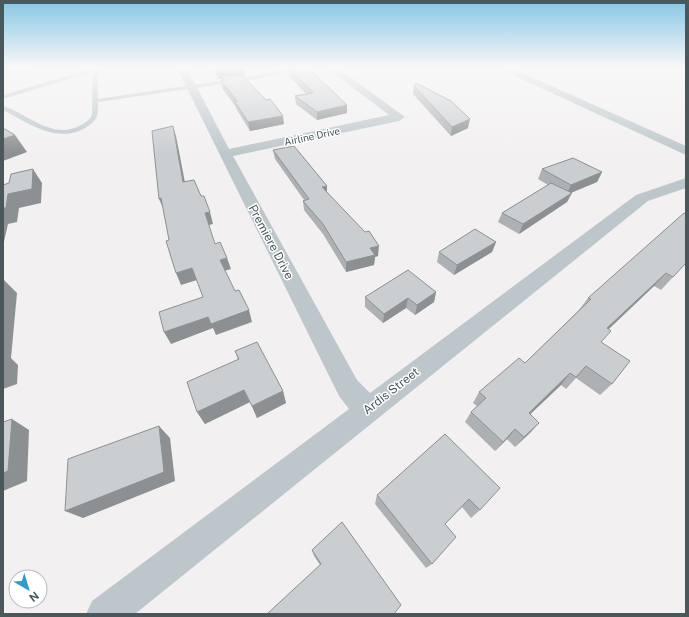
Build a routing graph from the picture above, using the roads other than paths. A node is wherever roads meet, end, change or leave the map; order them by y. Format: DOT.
graph roads {
  1 [pos="95,97"];
  2 [pos="124,97"];
  3 [pos="197,97"];
  4 [pos="371,97"];
  5 [pos="566,97"];
  6 [pos="95,101"];
  7 [pos="3,108"];
  8 [pos="686,151"];
  9 [pos="225,154"];
  10 [pos="686,183"];
  11 [pos="367,410"];
  12 [pos="105,614"];
  1 -- 6 [label="lane"];
  2 -- 6 [label="lane"];
  3 -- 9 [label="street, Premiere Drive"];
  4 -- 9 [label="street, Airline Drive"];
  5 -- 8 [label="street"];
  6 -- 7 [label="lane"];
  9 -- 11 [label="street, Premiere Drive"];
  10 -- 11 [label="street, Ardis Street"];
  11 -- 12 [label="street, Ardis Street"];
}
